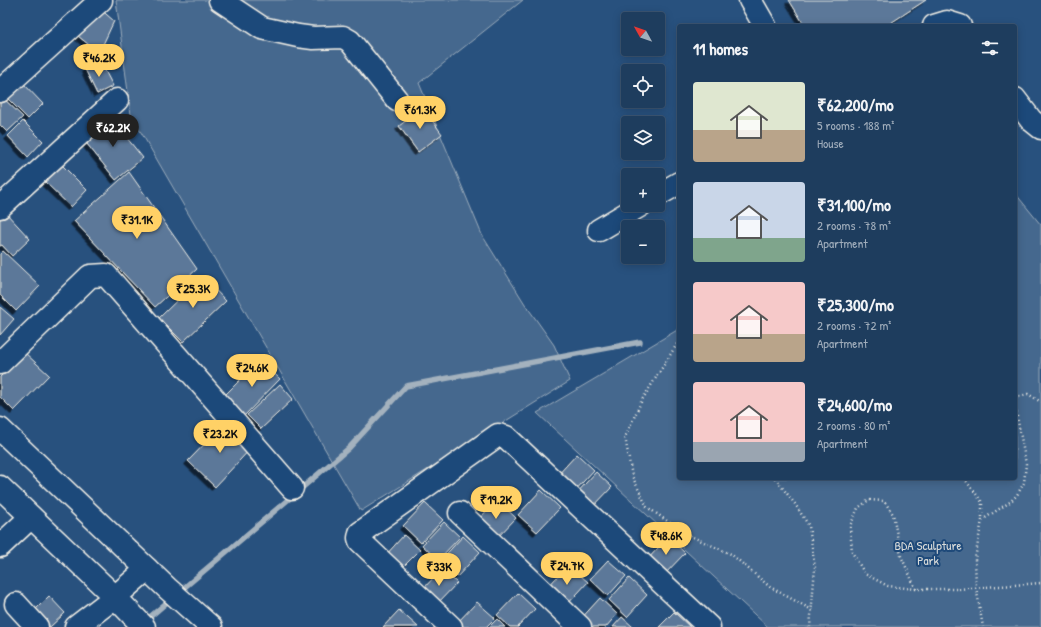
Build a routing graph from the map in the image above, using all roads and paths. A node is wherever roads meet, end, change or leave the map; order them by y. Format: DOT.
graph roads {
  1 [pos="102,0"];
  2 [pos="220,0"];
  3 [pos="750,0"];
  4 [pos="764,24"];
  5 [pos="940,24"];
  6 [pos="954,24"];
  7 [pos="0,91"];
  8 [pos="116,100"];
  9 [pos="397,100"];
  10 [pos="1017,102"];
  11 [pos="1041,128"];
  12 [pos="677,184"];
  13 [pos="665,191"];
  14 [pos="0,207"];
  15 [pos="629,212"];
  16 [pos="599,230"];
  17 [pos="677,344"];
  18 [pos="0,363"];
  19 [pos="1017,397"];
  20 [pos="1041,402"];
  21 [pos="1017,415"];
  22 [pos="0,429"];
  23 [pos="777,480"];
  24 [pos="966,480"];
  25 [pos="0,487"];
  26 [pos="292,488"];
  27 [pos="460,513"];
  28 [pos="31,517"];
  29 [pos="982,520"];
  30 [pos="0,546"];
  31 [pos="147,569"];
  32 [pos="1041,583"];
  33 [pos="976,587"];
  34 [pos="916,589"];
  35 [pos="115,598"];
  36 [pos="16,604"];
  37 [pos="812,610"];
  38 [pos="140,623"];
  39 [pos="37,627"];
  40 [pos="76,627"];
  41 [pos="211,627"];
  42 [pos="451,627"];
  43 [pos="580,627"];
  44 [pos="709,627"];
  45 [pos="810,627"];
  46 [pos="983,627"];
  1 -- 7 [label="street"];
  2 -- 9 [label="street"];
  3 -- 4 [label="street"];
  5 -- 6 [label="street"];
  8 -- 14 [label="street"];
  10 -- 11 [label="street"];
  12 -- 13 [label="street"];
  15 -- 16 [label="street"];
  17 -- 37 [label="path"];
  18 -- 26 [label="street"];
  19 -- 20 [label="path"];
  21 -- 29 [label="path"];
  22 -- 31 [label="street"];
  23 -- 37 [label="path"];
  24 -- 29 [label="path"];
  25 -- 28 [label="street"];
  27 -- 43 [label="street"];
  28 -- 30 [label="street"];
  28 -- 35 [label="street"];
  29 -- 33 [label="path"];
  31 -- 35 [label="street"];
  31 -- 41 [label="street"];
  32 -- 33 [label="path"];
  33 -- 34 [label="path"];
  33 -- 46 [label="path"];
  34 -- 34 [label="path"];
  35 -- 38 [label="street"];
  35 -- 40 [label="street"];
  36 -- 39 [label="street"];
  37 -- 45 [label="path"];
  42 -- 44 [label="street"];
}
